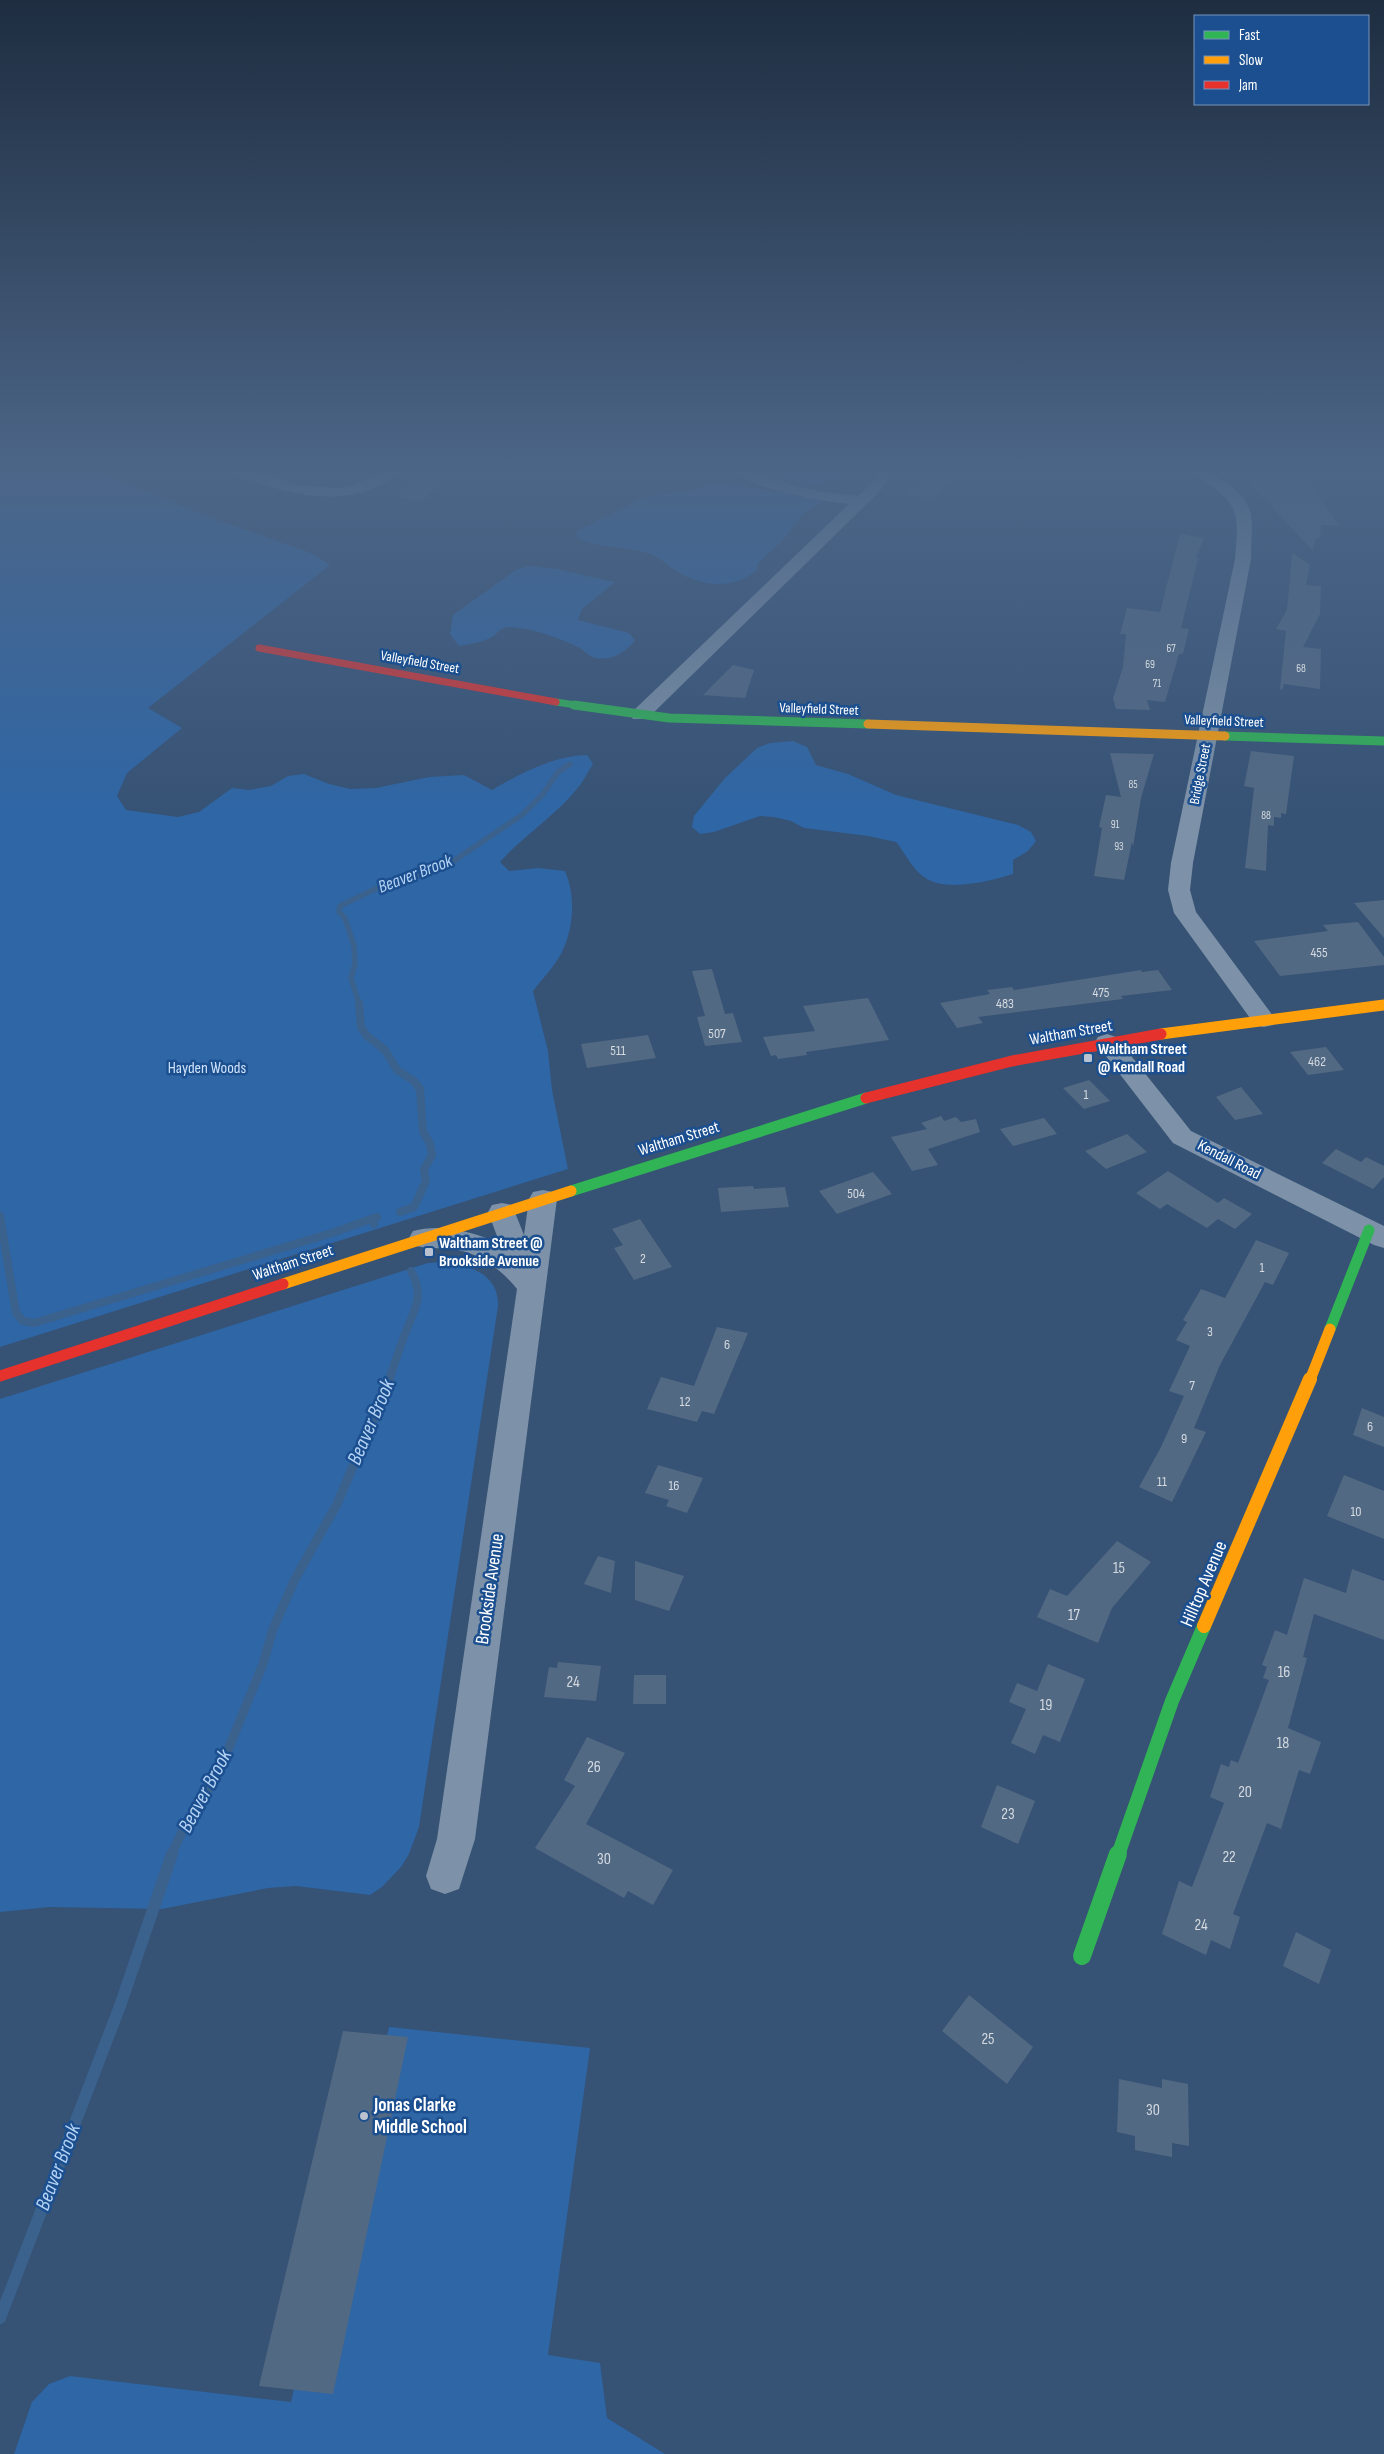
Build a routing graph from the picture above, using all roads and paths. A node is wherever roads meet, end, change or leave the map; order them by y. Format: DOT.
graph roads {
  1 [pos="776,584"];
  2 [pos="1238,584"];
  3 [pos="259,648"];
  4 [pos="640,715"];
  5 [pos="1208,735"];
  6 [pos="1384,741"];
  7 [pos="1384,1005"];
  8 [pos="1264,1020"];
  9 [pos="1107,1042"];
  10 [pos="543,1199"];
  11 [pos="502,1212"];
  12 [pos="1377,1234"];
  13 [pos="423,1238"];
  14 [pos="529,1292"];
  15 [pos="0,1376"];
  16 [pos="445,1876"];
  17 [pos="1082,1956"];
  1 -- 4 [label="street"];
  2 -- 5 [label="street, Bridge Street"];
  3 -- 4 [label="street, Valleyfield Street"];
  4 -- 5 [label="street, Valleyfield Street"];
  5 -- 6 [label="street, Valleyfield Street"];
  5 -- 8 [label="street, Bridge Street"];
  7 -- 8 [label="street, Waltham Street"];
  8 -- 9 [label="street, Waltham Street"];
  9 -- 10 [label="street, Waltham Street"];
  9 -- 12 [label="street, Kendall Road"];
  10 -- 11 [label="street, Waltham Street"];
  10 -- 14 [label="street, Brookside Avenue"];
  11 -- 13 [label="street, Waltham Street"];
  11 -- 14 [label="street, Brookside Avenue"];
  12 -- 17 [label="street, Hilltop Avenue"];
  13 -- 14 [label="street"];
  13 -- 15 [label="street, Waltham Street"];
  14 -- 16 [label="street, Brookside Avenue"];
}
